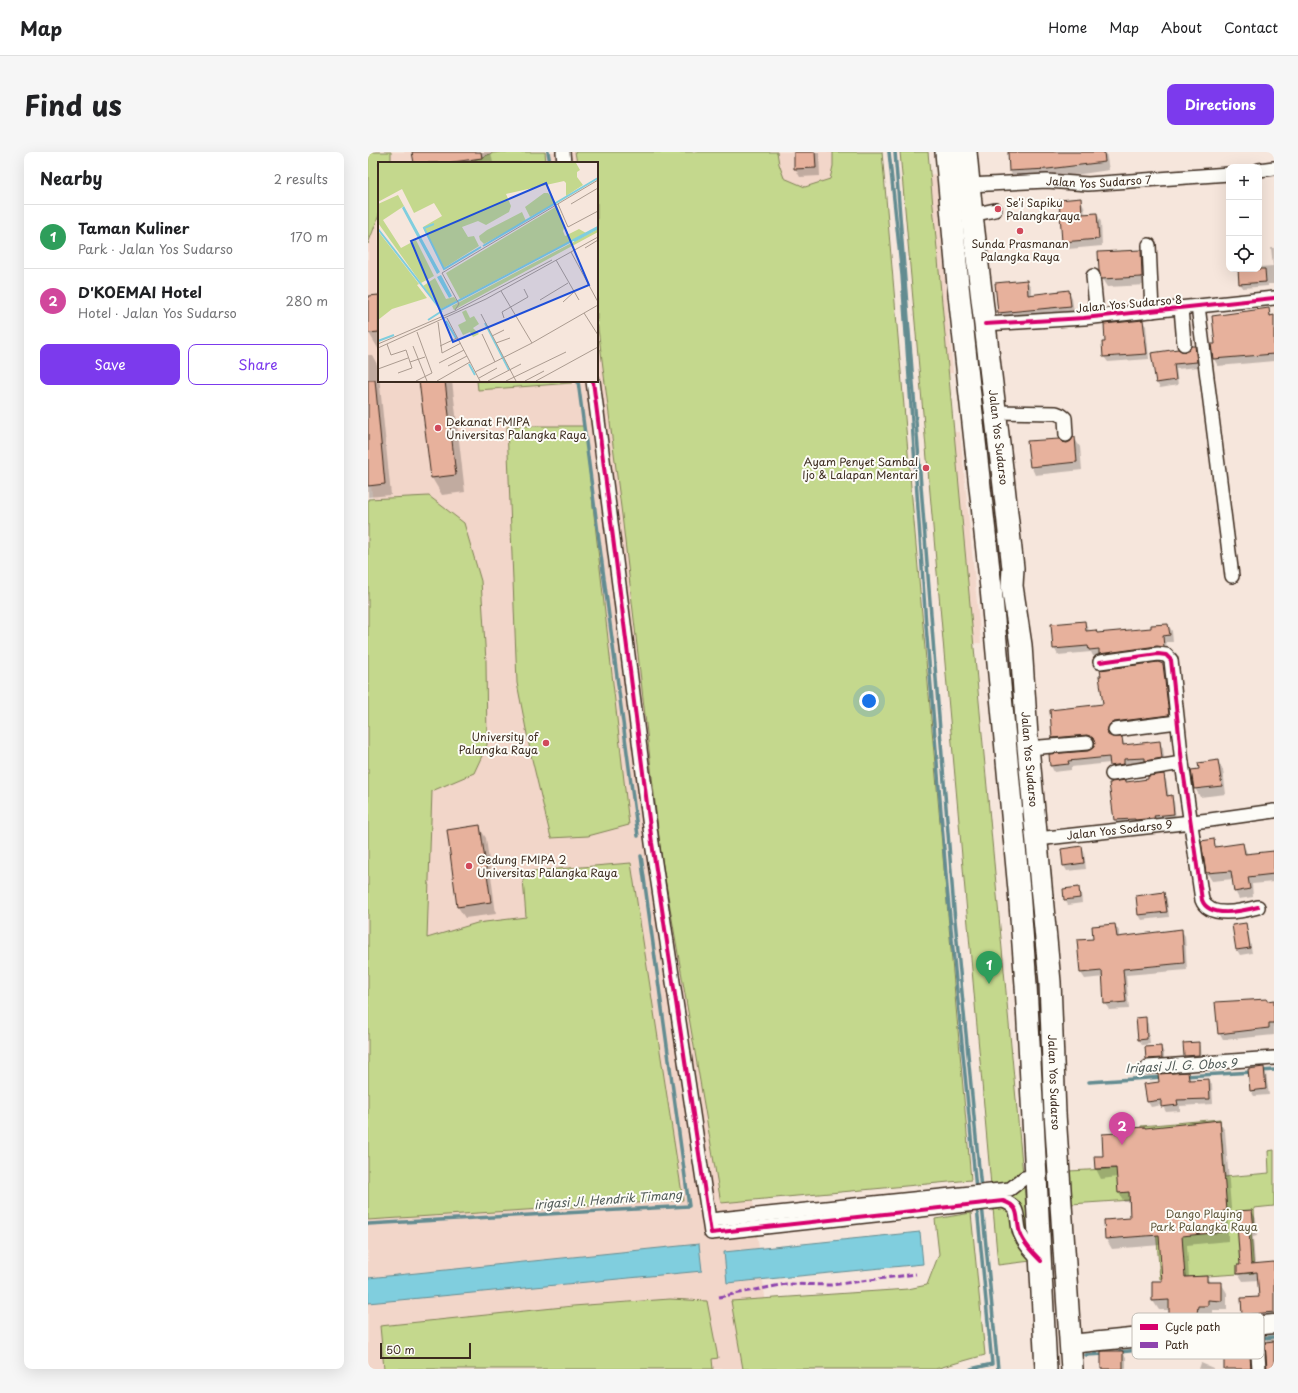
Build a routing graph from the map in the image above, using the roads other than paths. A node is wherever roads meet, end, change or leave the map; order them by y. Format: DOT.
graph roads {
  1 [pos="563,152"];
  2 [pos="946,152"];
  3 [pos="966,152"];
  4 [pos="564,162"];
  5 [pos="1274,168"];
  6 [pos="1262,170"];
  7 [pos="1226,174"];
  8 [pos="969,185"];
  9 [pos="995,210"];
  10 [pos="972,215"];
  11 [pos="1149,245"];
  12 [pos="1093,276"];
  13 [pos="1274,298"];
  14 [pos="1198,306"];
  15 [pos="1181,308"];
  16 [pos="1152,311"];
  17 [pos="1097,316"];
  18 [pos="985,324"];
  19 [pos="1184,344"];
  20 [pos="593,382"];
  21 [pos="996,412"];
  22 [pos="1066,435"];
  23 [pos="1232,576"];
  24 [pos="1012,586"];
  25 [pos="991,588"];
  26 [pos="1100,662"];
  27 [pos="1177,722"];
  28 [pos="1115,730"];
  29 [pos="1087,743"];
  30 [pos="1029,748"];
  31 [pos="1182,763"];
  32 [pos="1112,774"];
  33 [pos="1274,811"];
  34 [pos="1191,822"];
  35 [pos="1037,839"];
  36 [pos="1258,907"];
  37 [pos="1274,1058"];
  38 [pos="1148,1067"];
  39 [pos="1036,1176"];
  40 [pos="710,1220"];
  41 [pos="1041,1260"];
  42 [pos="1274,1324"];
  43 [pos="1264,1325"];
  44 [pos="1132,1338"];
  45 [pos="1070,1344"];
  46 [pos="1258,1359"];
  47 [pos="1046,1369"];
  48 [pos="1072,1369"];
  49 [pos="1258,1369"];
  1 -- 4 [label="street"];
  2 -- 25 [label="main road, Jalan Yos Sudarso"];
  3 -- 8 [label="main road, Jalan Yos Sudarso"];
  5 -- 6 [label="street"];
  7 -- 8 [label="street, Jalan Yos Sudarso 7"];
  8 -- 10 [label="main road, Jalan Yos Sudarso"];
  9 -- 10 [label="street"];
  10 -- 18 [label="main road, Jalan Yos Sudarso"];
  11 -- 16 [label="street"];
  12 -- 17 [label="street"];
  13 -- 14 [label="street, Jalan Yos Sudarso 8"];
  14 -- 15 [label="street, Jalan Yos Sudarso 8"];
  14 -- 23 [label="street"];
  15 -- 16 [label="street, Jalan Yos Sudarso 8"];
  15 -- 19 [label="street"];
  16 -- 17 [label="street, Jalan Yos Sudarso 8"];
  17 -- 18 [label="street, Jalan Yos Sudarso 8"];
  18 -- 21 [label="main road, Jalan Yos Sudarso"];
  20 -- 40 [label="street"];
  21 -- 22 [label="street"];
  21 -- 24 [label="main road, Jalan Yos Sudarso"];
  24 -- 25 [label="main road"];
  24 -- 30 [label="main road, Jalan Yos Sudarso"];
  25 -- 39 [label="main road, Jalan Yos Sudarso"];
  26 -- 27 [label="street"];
  27 -- 28 [label="street"];
  27 -- 31 [label="street"];
  29 -- 30 [label="street"];
  30 -- 35 [label="main road, Jalan Yos Sudarso"];
  31 -- 32 [label="street"];
  31 -- 34 [label="street"];
  33 -- 34 [label="street, Jalan Yos Sodarso 9"];
  34 -- 35 [label="street, Jalan Yos Sodarso 9"];
  34 -- 36 [label="street"];
  35 -- 45 [label="main road, Jalan Yos Sudarso"];
  37 -- 38 [label="street"];
  39 -- 40 [label="street"];
  39 -- 41 [label="main road, Jalan Yos Sudarso"];
  40 -- 41 [label="street"];
  41 -- 47 [label="main road, Jalan Yos Sudarso"];
  42 -- 43 [label="street"];
  44 -- 45 [label="street"];
  45 -- 48 [label="main road, Jalan Yos Sudarso"];
  46 -- 49 [label="street"];
}
